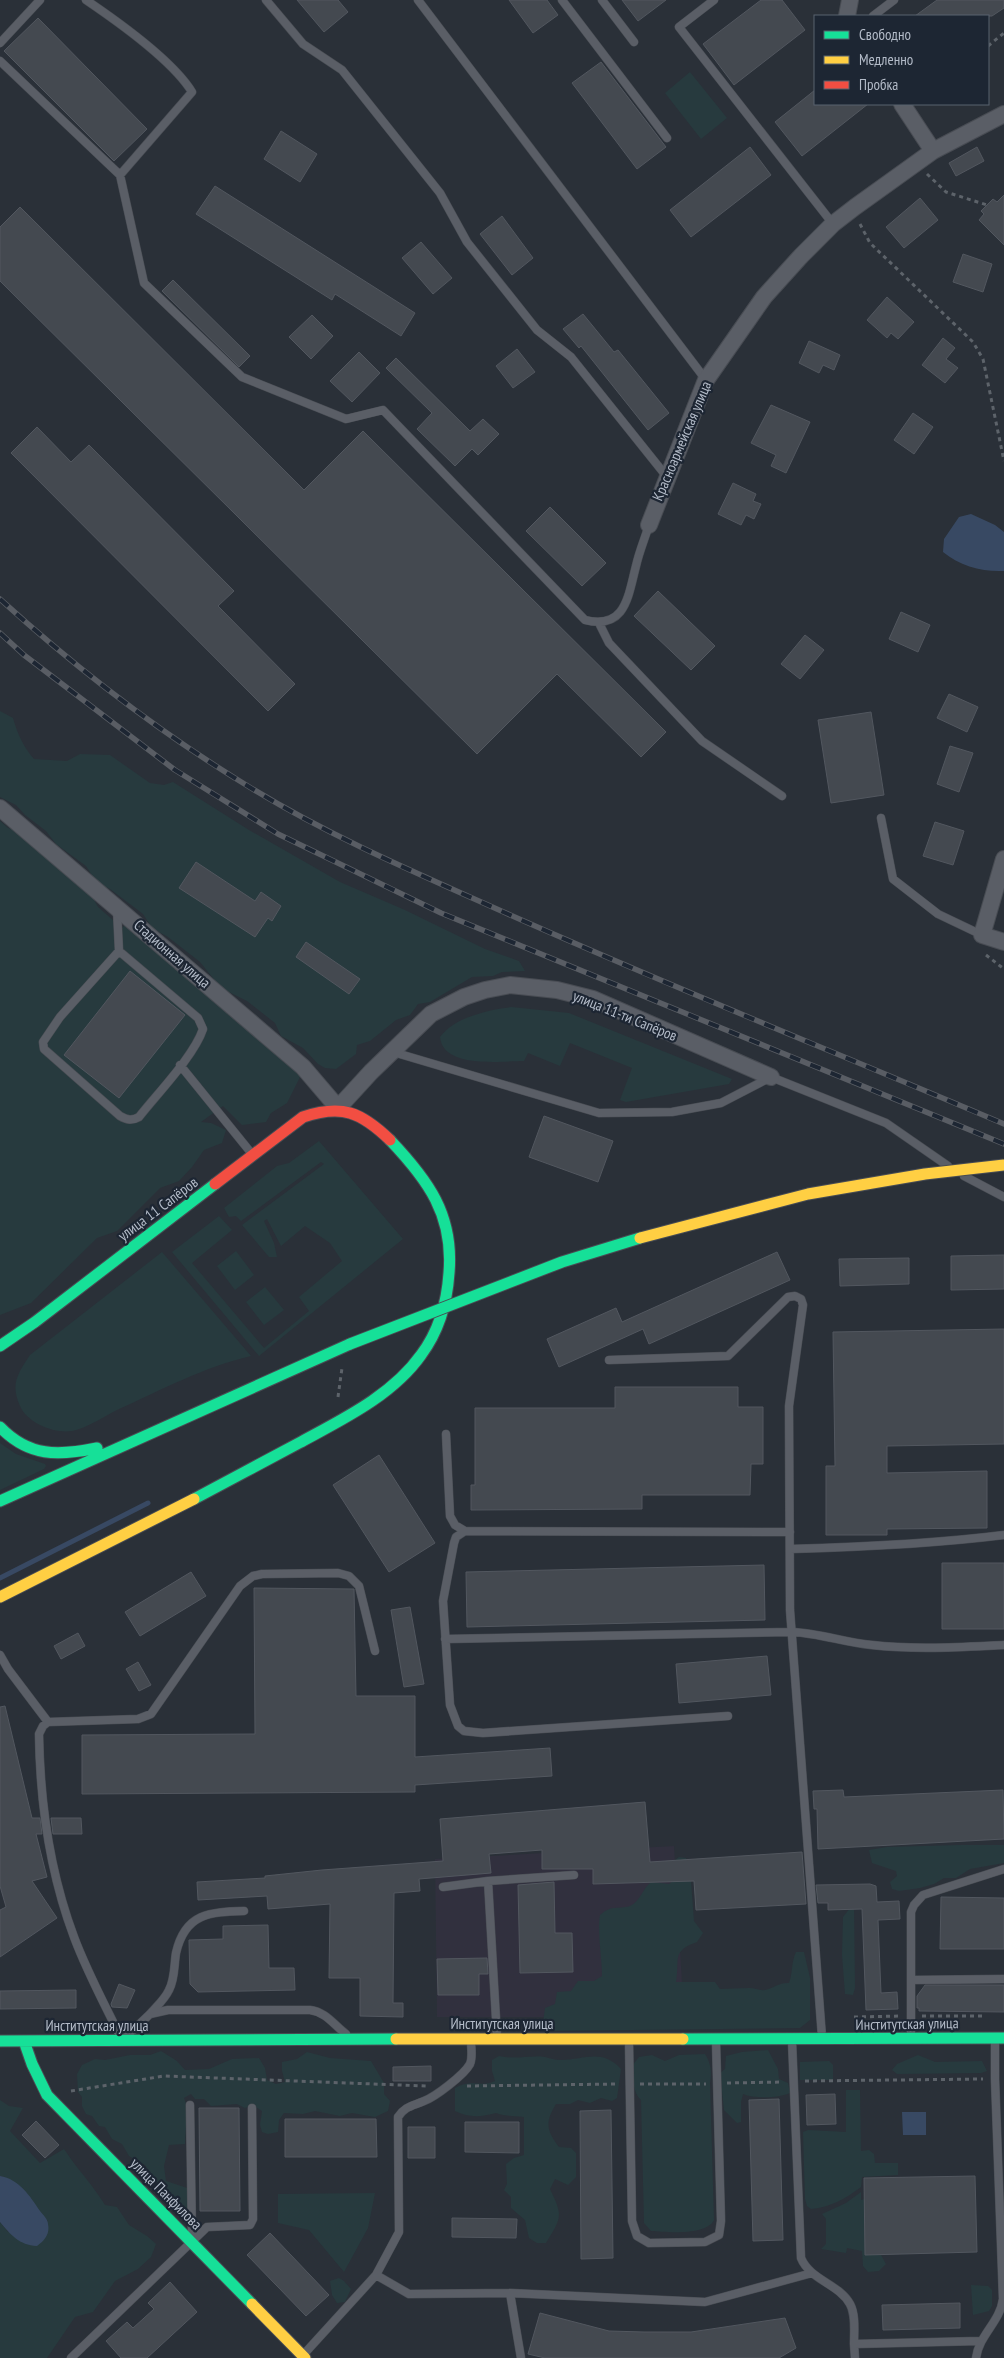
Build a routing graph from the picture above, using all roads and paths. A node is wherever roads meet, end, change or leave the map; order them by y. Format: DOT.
graph roads {
  1 [pos="40,0"];
  2 [pos="86,0"];
  3 [pos="266,0"];
  4 [pos="418,0"];
  5 [pos="562,0"];
  6 [pos="602,0"];
  7 [pos="714,0"];
  8 [pos="850,0"];
  9 [pos="894,0"];
  10 [pos="847,15"];
  11 [pos="874,15"];
  12 [pos="1004,33"];
  13 [pos="634,42"];
  14 [pos="0,43"];
  15 [pos="989,45"];
  16 [pos="0,61"];
  17 [pos="903,105"];
  18 [pos="1004,114"];
  19 [pos="668,138"];
  20 [pos="933,151"];
  21 [pos="921,168"];
  22 [pos="120,175"];
  23 [pos="987,205"];
  24 [pos="855,207"];
  25 [pos="833,224"];
  26 [pos="706,380"];
  27 [pos="1004,461"];
  28 [pos="667,477"];
  29 [pos="649,525"];
  30 [pos="599,623"];
  31 [pos="782,796"];
  32 [pos="0,808"];
  33 [pos="881,818"];
  34 [pos="1004,859"];
  35 [pos="116,906"];
  36 [pos="982,935"];
  37 [pos="1004,942"];
  38 [pos="118,951"];
  39 [pos="391,1052"];
  40 [pos="180,1065"];
  41 [pos="771,1077"];
  42 [pos="338,1108"];
  43 [pos="254,1155"];
  44 [pos="1004,1165"];
  45 [pos="1004,1197"];
  46 [pos="35,1322"];
  47 [pos="0,1346"];
  48 [pos="0,1359"];
  49 [pos="609,1360"];
  50 [pos="343,1364"];
  51 [pos="338,1397"];
  52 [pos="0,1427"];
  53 [pos="446,1434"];
  54 [pos="142,1436"];
  55 [pos="0,1501"];
  56 [pos="465,1531"];
  57 [pos="790,1532"];
  58 [pos="1004,1535"];
  59 [pos="790,1549"];
  60 [pos="0,1597"];
  61 [pos="792,1632"];
  62 [pos="445,1638"];
  63 [pos="1004,1646"];
  64 [pos="375,1651"];
  65 [pos="0,1656"];
  66 [pos="728,1716"];
  67 [pos="48,1722"];
  68 [pos="1004,1869"];
  69 [pos="574,1875"];
  70 [pos="488,1881"];
  71 [pos="443,1887"];
  72 [pos="244,1911"];
  73 [pos="1004,1979"];
  74 [pos="911,1980"];
  75 [pos="150,2014"];
  76 [pos="352,2038"];
  77 [pos="497,2038"];
  78 [pos="1000,2038"];
  79 [pos="471,2039"];
  80 [pos="822,2039"];
  81 [pos="912,2039"];
  82 [pos="629,2040"];
  83 [pos="716,2040"];
  84 [pos="792,2040"];
  85 [pos="0,2041"];
  86 [pos="24,2041"];
  87 [pos="122,2041"];
  88 [pos="995,2079"];
  89 [pos="839,2081"];
  90 [pos="190,2105"];
  91 [pos="252,2108"];
  92 [pos="192,2242"];
  93 [pos="1003,2254"];
  94 [pos="812,2273"];
  95 [pos="376,2275"];
  96 [pos="510,2293"];
  97 [pos="980,2341"];
  98 [pos="854,2344"];
  99 [pos="304,2357"];
  100 [pos="71,2358"];
  101 [pos="521,2358"];
  102 [pos="855,2358"];
  103 [pos="976,2358"];
  1 -- 14 [label="lane"];
  2 -- 22 [label="lane"];
  3 -- 28 [label="lane"];
  4 -- 26 [label="lane"];
  5 -- 19 [label="lane"];
  6 -- 13 [label="lane"];
  7 -- 25 [label="lane"];
  8 -- 10 [label="street"];
  9 -- 11 [label="lane"];
  12 -- 15 [label="path"];
  16 -- 22 [label="lane"];
  17 -- 20 [label="street"];
  18 -- 20 [label="street, Красноармейская улица"];
  20 -- 24 [label="street, Красноармейская улица"];
  21 -- 23 [label="path"];
  22 -- 30 [label="lane"];
  24 -- 25 [label="street, Красноармейская улица"];
  24 -- 27 [label="path"];
  25 -- 26 [label="street, Красноармейская улица"];
  26 -- 28 [label="street, Красноармейская улица"];
  28 -- 29 [label="street, Красноармейская улица"];
  29 -- 30 [label="lane"];
  30 -- 31 [label="lane"];
  32 -- 35 [label="street, Стадионная улица"];
  33 -- 36 [label="lane"];
  34 -- 36 [label="street"];
  35 -- 38 [label="lane"];
  35 -- 42 [label="street, Стадионная улица"];
  36 -- 37 [label="street"];
  38 -- 40 [label="lane"];
  38 -- 40 [label="lane"];
  39 -- 41 [label="lane"];
  39 -- 41 [label="street, улица 11-ти Сапёров"];
  39 -- 42 [label="street, улица 11-ти Сапёров"];
  40 -- 43 [label="lane"];
  41 -- 45 [label="lane"];
  42 -- 43 [label="street, улица 11 Сапёров"];
  42 -- 60 [label="street"];
  43 -- 46 [label="street, улица 11 Сапёров"];
  44 -- 54 [label="street, bridge"];
  46 -- 47 [label="street, улица 11 Сапёров"];
  46 -- 48 [label="street"];
  49 -- 57 [label="lane"];
  50 -- 51 [label="path"];
  52 -- 54 [label="street"];
  53 -- 56 [label="lane"];
  54 -- 55 [label="street"];
  56 -- 57 [label="lane"];
  56 -- 62 [label="lane"];
  57 -- 59 [label="lane"];
  58 -- 59 [label="lane"];
  59 -- 61 [label="lane"];
  61 -- 62 [label="lane"];
  61 -- 63 [label="lane"];
  61 -- 80 [label="lane"];
  62 -- 66 [label="lane"];
  64 -- 67 [label="lane"];
  65 -- 67 [label="lane"];
  67 -- 87 [label="lane"];
  68 -- 74 [label="lane"];
  69 -- 70 [label="lane"];
  70 -- 71 [label="lane"];
  70 -- 77 [label="lane"];
  72 -- 75 [label="lane"];
  73 -- 74 [label="lane"];
  74 -- 81 [label="lane"];
  75 -- 76 [label="lane"];
  75 -- 87 [label="lane"];
  76 -- 79 [label="street, Институтская улица"];
  76 -- 87 [label="street, Институтская улица"];
  77 -- 79 [label="street, Институтская улица"];
  77 -- 82 [label="street, Институтская улица"];
  78 -- 81 [label="street, Институтская улица"];
  78 -- 88 [label="lane"];
  79 -- 95 [label="lane"];
  80 -- 81 [label="street, Институтская улица"];
  80 -- 84 [label="street, Институтская улица"];
  82 -- 83 [label="street, Институтская улица"];
  82 -- 83 [label="lane"];
  83 -- 84 [label="street, Институтская улица"];
  84 -- 94 [label="lane"];
  85 -- 86 [label="street, Институтская улица"];
  86 -- 87 [label="street, Институтская улица"];
  86 -- 92 [label="street, улица Панфилова"];
  88 -- 89 [label="path"];
  88 -- 93 [label="lane"];
  90 -- 92 [label="lane"];
  91 -- 92 [label="lane"];
  92 -- 99 [label="street, улица Панфилова"];
  92 -- 100 [label="lane"];
  93 -- 97 [label="lane"];
  94 -- 96 [label="lane"];
  94 -- 98 [label="lane"];
  95 -- 96 [label="lane"];
  95 -- 99 [label="lane"];
  96 -- 101 [label="lane"];
  97 -- 98 [label="lane"];
  97 -- 103 [label="lane"];
  98 -- 102 [label="lane"];
}
